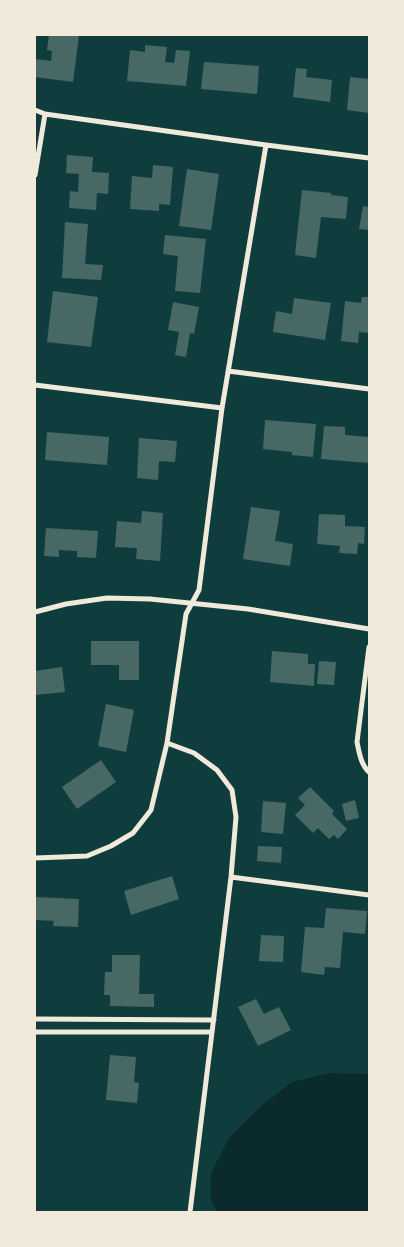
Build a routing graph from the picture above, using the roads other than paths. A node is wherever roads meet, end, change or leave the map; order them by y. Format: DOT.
graph roads {
  1 [pos="35,110"];
  2 [pos="45,114"];
  3 [pos="266,145"];
  4 [pos="369,158"];
  5 [pos="35,175"];
  6 [pos="228,371"];
  7 [pos="35,385"];
  8 [pos="369,389"];
  9 [pos="222,408"];
  10 [pos="192,603"];
  11 [pos="35,612"];
  12 [pos="369,628"];
  13 [pos="369,646"];
  14 [pos="167,743"];
  15 [pos="369,772"];
  16 [pos="35,858"];
  17 [pos="231,877"];
  18 [pos="369,895"];
  19 [pos="35,1019"];
  20 [pos="214,1020"];
  21 [pos="35,1032"];
  22 [pos="212,1032"];
  23 [pos="190,1212"];
  1 -- 2 [label="street"];
  2 -- 3 [label="street"];
  2 -- 5 [label="street"];
  3 -- 4 [label="street"];
  3 -- 6 [label="street"];
  6 -- 8 [label="street"];
  6 -- 9 [label="street"];
  7 -- 9 [label="street"];
  9 -- 10 [label="street"];
  10 -- 11 [label="street"];
  10 -- 12 [label="street"];
  10 -- 14 [label="street"];
  13 -- 15 [label="street"];
  14 -- 16 [label="street"];
  14 -- 17 [label="street"];
  17 -- 18 [label="street"];
  17 -- 20 [label="street"];
  19 -- 20 [label="street"];
  20 -- 22 [label="street"];
  21 -- 22 [label="street"];
  22 -- 23 [label="street"];
}
